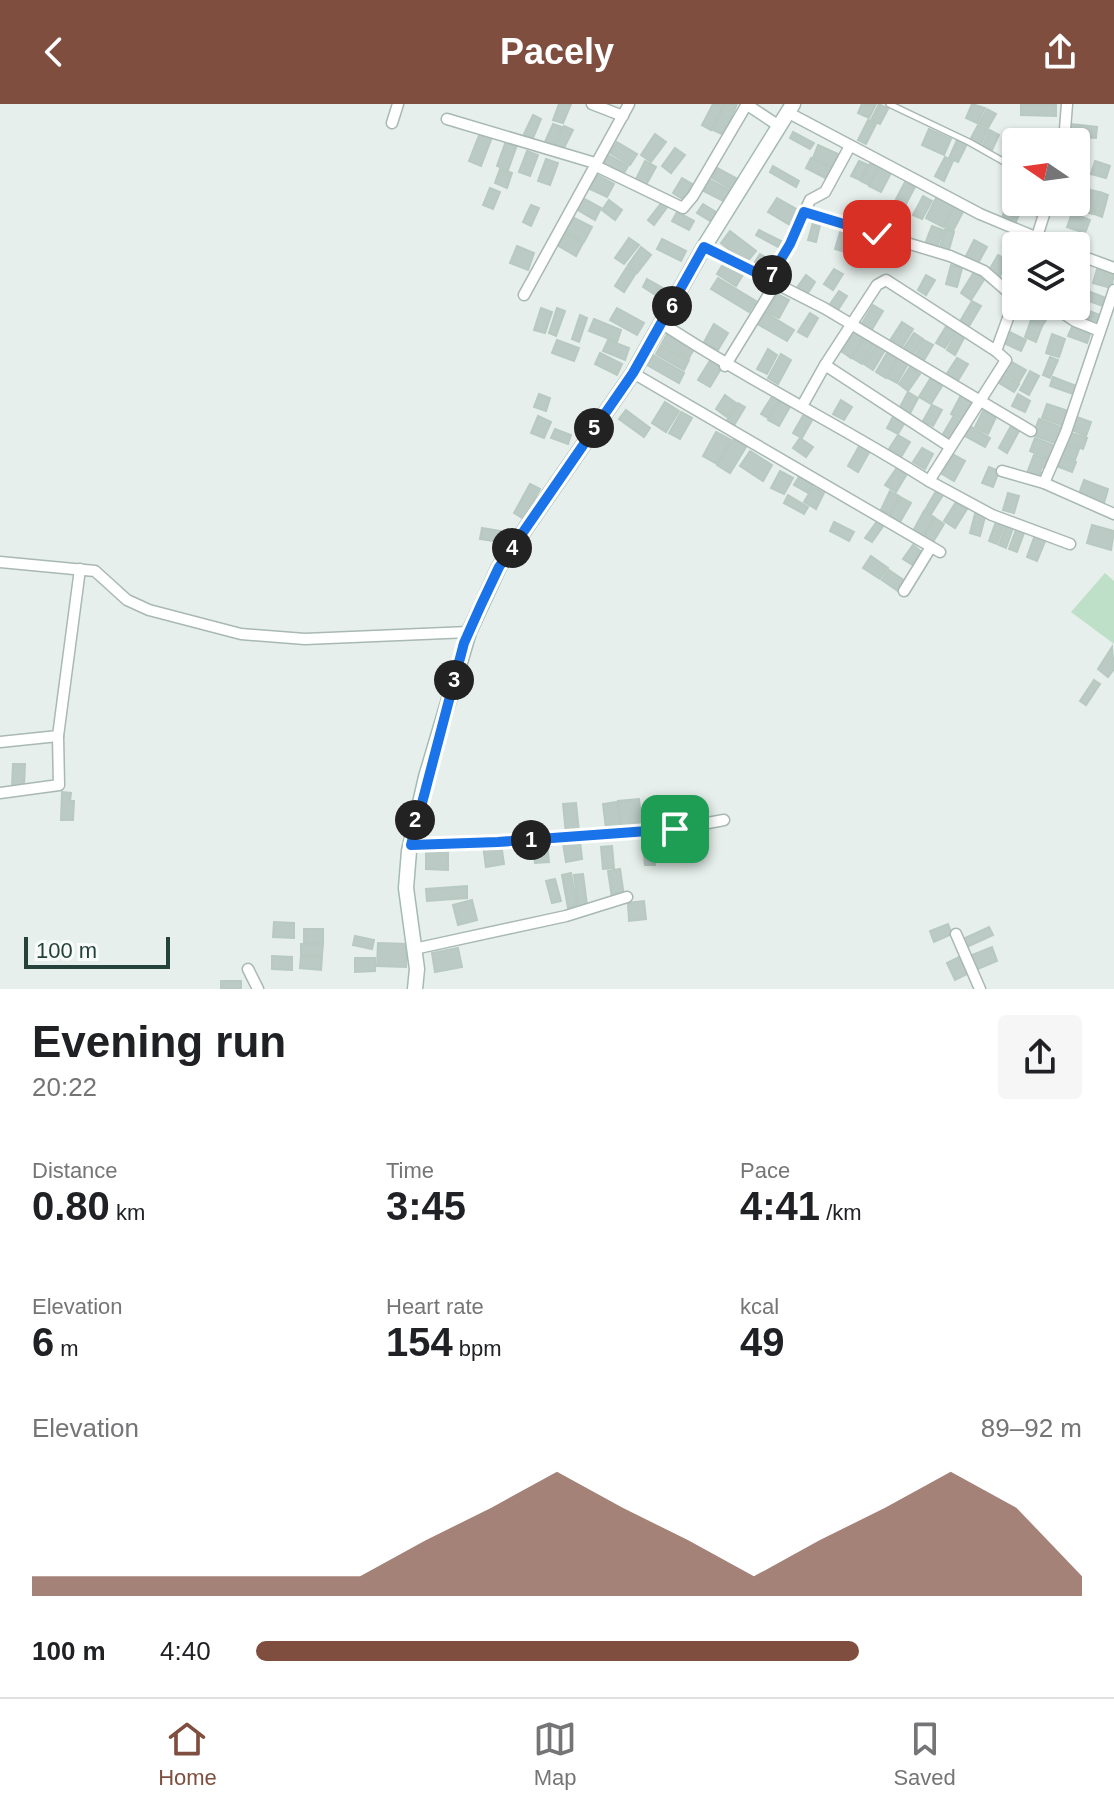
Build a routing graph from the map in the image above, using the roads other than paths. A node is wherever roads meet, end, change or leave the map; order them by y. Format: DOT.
graph roads {
  1 [pos="398,104"];
  2 [pos="592,104"];
  3 [pos="629,104"];
  4 [pos="746,104"];
  5 [pos="889,104"];
  6 [pos="1067,104"];
  7 [pos="790,108"];
  8 [pos="623,116"];
  9 [pos="447,119"];
  10 [pos="392,123"];
  11 [pos="779,126"];
  12 [pos="1065,128"];
  13 [pos="850,146"];
  14 [pos="1002,161"];
  15 [pos="595,163"];
  16 [pos="804,212"];
  17 [pos="1016,232"];
  18 [pos="704,247"];
  19 [pos="1090,259"];
  20 [pos="1114,268"];
  21 [pos="773,281"];
  22 [pos="1002,286"];
  23 [pos="1114,290"];
  24 [pos="524,295"];
  25 [pos="1007,320"];
  26 [pos="1073,320"];
  27 [pos="663,324"];
  28 [pos="852,326"];
  29 [pos="1100,331"];
  30 [pos="996,351"];
  31 [pos="825,365"];
  32 [pos="725,366"];
  33 [pos="633,373"];
  34 [pos="979,403"];
  35 [pos="802,406"];
  36 [pos="1031,431"];
  37 [pos="949,446"];
  38 [pos="1002,471"];
  39 [pos="929,481"];
  40 [pos="1044,483"];
  41 [pos="1114,514"];
  42 [pos="1070,544"];
  43 [pos="0,562"];
  44 [pos="80,569"];
  45 [pos="904,591"];
  46 [pos="469,632"];
  47 [pos="58,736"];
  48 [pos="0,742"];
  49 [pos="0,793"];
  50 [pos="724,820"];
  51 [pos="411,845"];
  52 [pos="627,897"];
  53 [pos="956,934"];
  54 [pos="414,949"];
  55 [pos="248,969"];
  56 [pos="258,989"];
  57 [pos="415,989"];
  58 [pos="980,989"];
  1 -- 10 [label="street"];
  2 -- 8 [label="street"];
  3 -- 8 [label="street"];
  4 -- 11 [label="street"];
  4 -- 15 [label="street"];
  5 -- 14 [label="lane"];
  6 -- 12 [label="street"];
  7 -- 11 [label="main road"];
  7 -- 13 [label="street"];
  8 -- 15 [label="street"];
  9 -- 15 [label="street"];
  11 -- 18 [label="main road"];
  13 -- 16 [label="street"];
  13 -- 17 [label="street"];
  15 -- 24 [label="street"];
  16 -- 21 [label="street"];
  16 -- 22 [label="street"];
  18 -- 21 [label="street"];
  18 -- 27 [label="main road"];
  19 -- 20 [label="street"];
  21 -- 28 [label="street"];
  21 -- 32 [label="street"];
  23 -- 29 [label="street"];
  25 -- 30 [label="street"];
  26 -- 29 [label="street"];
  27 -- 32 [label="street"];
  27 -- 33 [label="main road"];
  28 -- 30 [label="street"];
  28 -- 31 [label="street"];
  28 -- 34 [label="street"];
  29 -- 40 [label="street"];
  30 -- 34 [label="street"];
  31 -- 35 [label="street"];
  31 -- 37 [label="street"];
  32 -- 35 [label="street"];
  33 -- 45 [label="street"];
  33 -- 46 [label="main road"];
  34 -- 36 [label="street"];
  34 -- 37 [label="street"];
  35 -- 39 [label="street"];
  37 -- 39 [label="street"];
  38 -- 40 [label="street"];
  39 -- 42 [label="street"];
  40 -- 41 [label="street"];
  43 -- 44 [label="street"];
  44 -- 46 [label="street"];
  44 -- 47 [label="street"];
  46 -- 51 [label="main road"];
  47 -- 48 [label="street"];
  47 -- 49 [label="street"];
  50 -- 51 [label="street"];
  51 -- 54 [label="main road"];
  52 -- 54 [label="street"];
  53 -- 58 [label="street"];
  54 -- 57 [label="main road"];
  55 -- 56 [label="street"];
}
